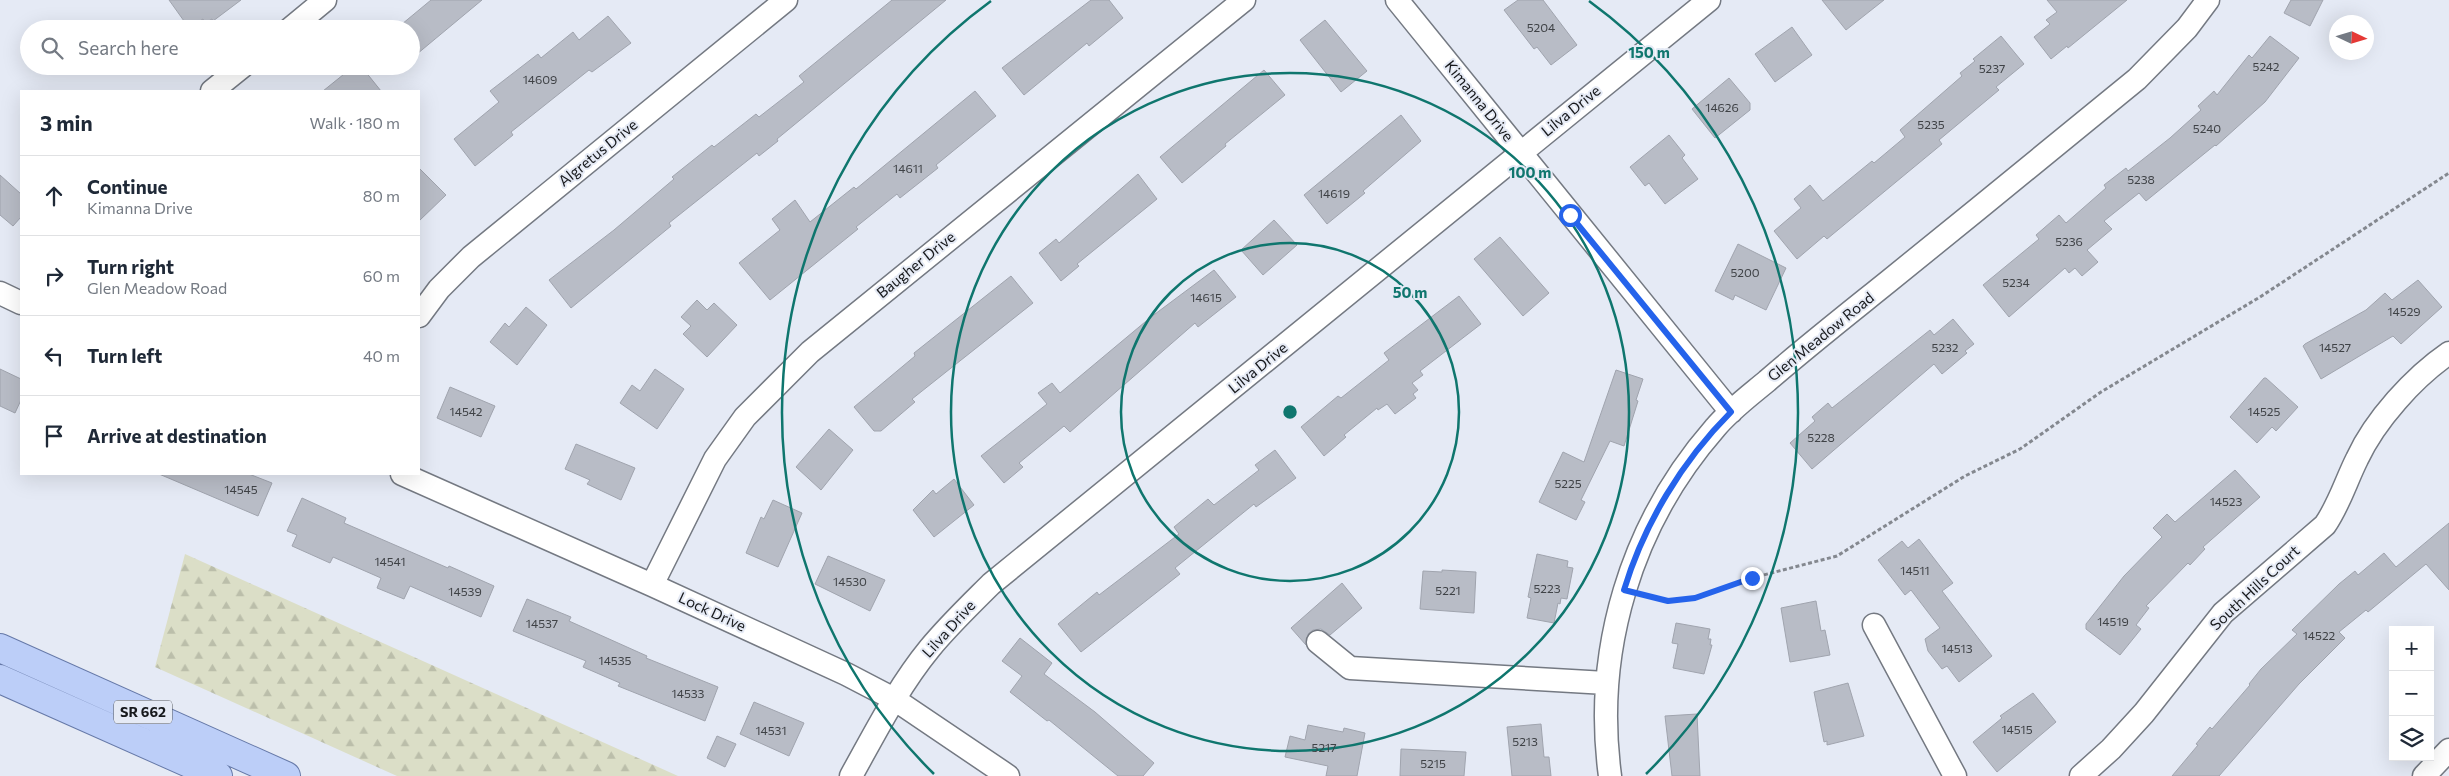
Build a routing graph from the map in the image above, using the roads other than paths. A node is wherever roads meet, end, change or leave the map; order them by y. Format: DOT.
graph roads {
  1 [pos="325,0"];
  2 [pos="786,0"];
  3 [pos="1244,0"];
  4 [pos="1397,0"];
  5 [pos="1710,0"];
  6 [pos="2208,0"];
  7 [pos="301,20"];
  8 [pos="232,75"];
  9 [pos="213,90"];
  10 [pos="1521,152"];
  11 [pos="0,293"];
  12 [pos="20,303"];
  13 [pos="420,315"];
  14 [pos="2449,353"];
  15 [pos="1731,412"];
  16 [pos="404,475"];
  17 [pos="652,585"];
  18 [pos="1874,625"];
  19 [pos="1318,642"];
  20 [pos="0,648"];
  21 [pos="0,679"];
  22 [pos="1606,683"];
  23 [pos="894,699"];
  24 [pos="2449,750"];
  25 [pos="218,776"];
  26 [pos="286,776"];
  27 [pos="851,776"];
  28 [pos="1008,776"];
  29 [pos="1610,776"];
  30 [pos="1955,776"];
  31 [pos="2081,776"];
  32 [pos="2424,776"];
  1 -- 7 [label="street"];
  2 -- 13 [label="street, Algretus Drive"];
  3 -- 17 [label="street, Baugher Drive"];
  4 -- 10 [label="street, Kimanna Drive"];
  5 -- 10 [label="street, Lilva Drive"];
  6 -- 15 [label="street, Glen Meadow Road"];
  8 -- 9 [label="street"];
  10 -- 15 [label="street, Kimanna Drive"];
  10 -- 23 [label="street, Lilva Drive"];
  11 -- 12 [label="street"];
  14 -- 31 [label="street, South Hills Court"];
  15 -- 22 [label="street, Glen Meadow Road"];
  16 -- 17 [label="street, Lock Drive"];
  17 -- 23 [label="street, Lock Drive"];
  18 -- 30 [label="street"];
  19 -- 22 [label="street"];
  20 -- 26 [label="main road, SR 662"];
  21 -- 25 [label="main road, SR 662"];
  22 -- 29 [label="street, Glen Meadow Road"];
  23 -- 27 [label="street, Lilva Drive"];
  23 -- 28 [label="street, Lock Drive"];
  24 -- 32 [label="street"];
}
